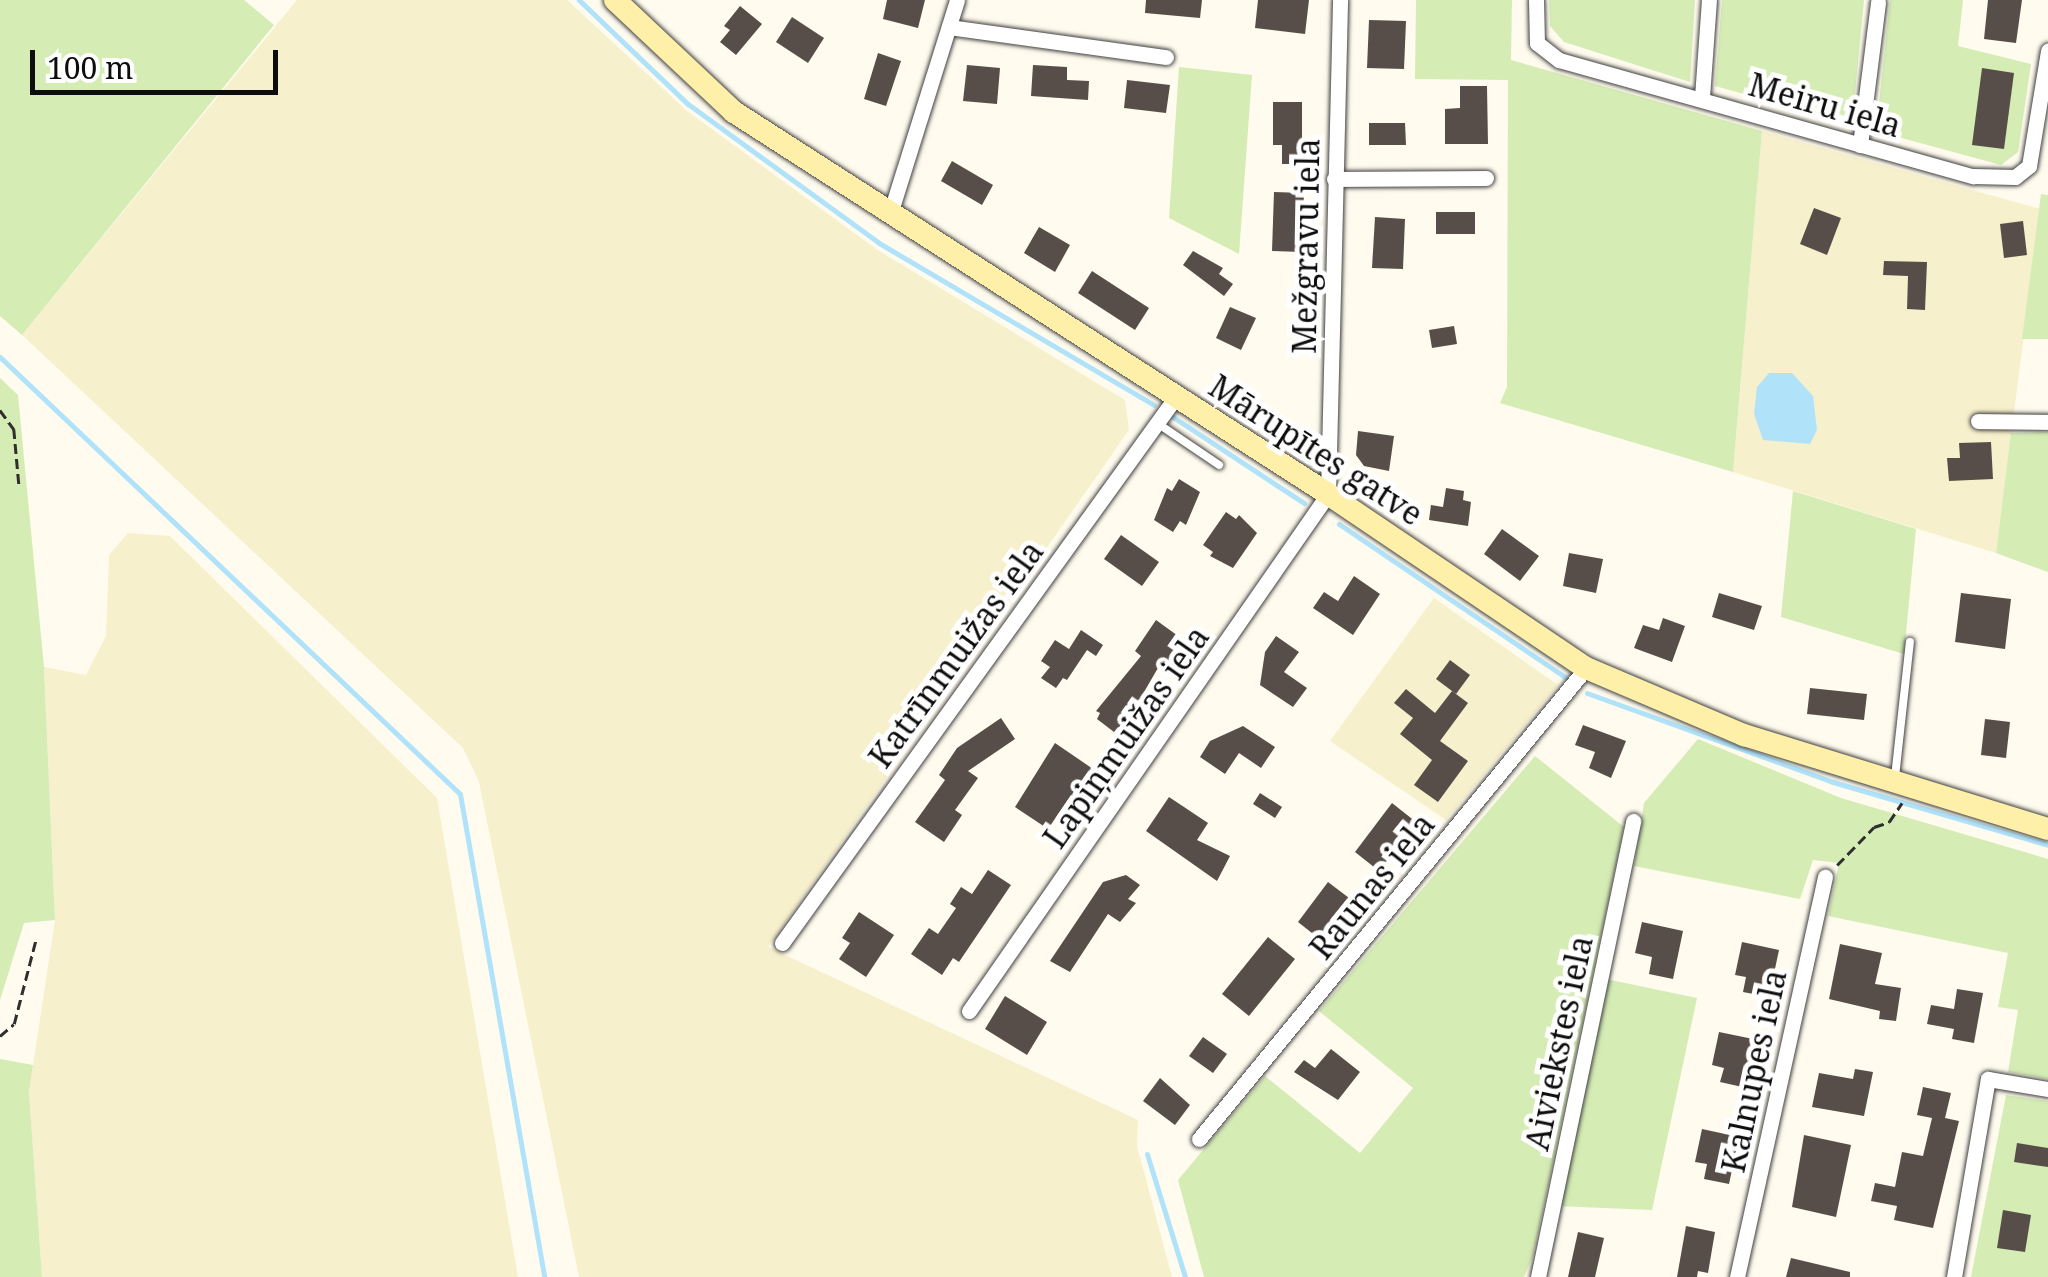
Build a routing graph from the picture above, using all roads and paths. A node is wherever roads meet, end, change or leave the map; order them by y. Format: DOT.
graph roads {
  1 [pos="615,0"];
  2 [pos="957,0"];
  3 [pos="1340,0"];
  4 [pos="1536,0"];
  5 [pos="1709,0"];
  6 [pos="1878,2"];
  7 [pos="949,27"];
  8 [pos="2048,52"];
  9 [pos="1166,57"];
  10 [pos="1702,97"];
  11 [pos="1860,145"];
  12 [pos="1486,178"];
  13 [pos="1334,179"];
  14 [pos="890,214"];
  15 [pos="1175,398"];
  16 [pos="0,410"];
  17 [pos="1978,421"];
  18 [pos="2048,422"];
  19 [pos="1156,423"];
  20 [pos="1219,465"];
  21 [pos="19,484"];
  22 [pos="1328,494"];
  23 [pos="1910,642"];
  24 [pos="1586,668"];
  25 [pos="1898,795"];
  26 [pos="1633,821"];
  27 [pos="2048,829"];
  28 [pos="1825,877"];
  29 [pos="36,938"];
  30 [pos="782,943"];
  31 [pos="968,1011"];
  32 [pos="0,1036"];
  33 [pos="2048,1088"];
  34 [pos="1199,1139"];
  35 [pos="1538,1277"];
  36 [pos="1737,1277"];
  37 [pos="1954,1277"];
  1 -- 14 [label="street, Mārupītes gatve"];
  2 -- 7 [label="street"];
  3 -- 13 [label="street, Mežgravu iela"];
  4 -- 10 [label="street, Meiru iela"];
  5 -- 10 [label="street"];
  6 -- 11 [label="street"];
  7 -- 9 [label="street"];
  7 -- 14 [label="street"];
  8 -- 11 [label="street, Meiru iela"];
  10 -- 11 [label="street, Meiru iela"];
  12 -- 13 [label="street"];
  13 -- 22 [label="street, Mežgravu iela"];
  14 -- 15 [label="street, Mārupītes gatve"];
  15 -- 19 [label="street, Katrīnmuižas iela"];
  15 -- 22 [label="street, Mārupītes gatve"];
  16 -- 21 [label="path"];
  17 -- 18 [label="street"];
  19 -- 20 [label="lane"];
  19 -- 30 [label="street, Katrīnmuižas iela"];
  22 -- 24 [label="street, Mārupītes gatve"];
  22 -- 31 [label="street, Lapiņmuižas iela"];
  23 -- 25 [label="lane"];
  24 -- 25 [label="street, Mārupītes gatve"];
  24 -- 34 [label="street, Raunas iela"];
  25 -- 27 [label="street, Mārupītes gatve"];
  25 -- 28 [label="path"];
  26 -- 35 [label="street, Aiviekstes iela"];
  28 -- 36 [label="street, Kalnupes iela"];
  29 -- 32 [label="path"];
  33 -- 37 [label="street"];
}
